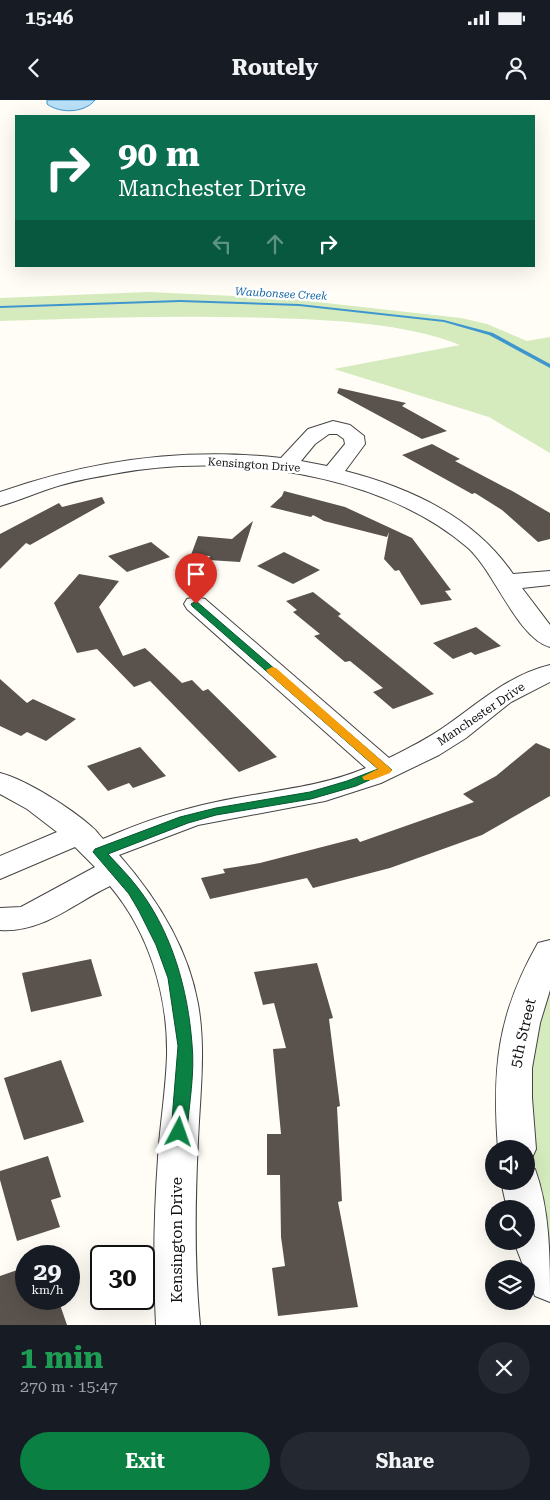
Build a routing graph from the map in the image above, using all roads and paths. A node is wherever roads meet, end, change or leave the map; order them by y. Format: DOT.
graph roads {
  1 [pos="287,465"];
  2 [pos="332,474"];
  3 [pos="0,500"];
  4 [pos="550,578"];
  5 [pos="506,582"];
  6 [pos="196,604"];
  7 [pos="550,610"];
  8 [pos="525,612"];
  9 [pos="550,639"];
  10 [pos="550,673"];
  11 [pos="386,770"];
  12 [pos="0,782"];
  13 [pos="99,852"];
  14 [pos="0,868"];
  15 [pos="0,919"];
  16 [pos="550,952"];
  17 [pos="517,1140"];
  18 [pos="523,1190"];
  19 [pos="550,1283"];
  20 [pos="178,1325"];
  1 -- 2 [label="street, Kensington Drive"];
  1 -- 2 [label="street"];
  1 -- 3 [label="street, Kensington Drive"];
  2 -- 5 [label="street, Kensington Drive"];
  4 -- 5 [label="street"];
  5 -- 8 [label="street, Kensington Drive"];
  6 -- 11 [label="street"];
  7 -- 8 [label="street"];
  8 -- 9 [label="street, Kensington Drive"];
  10 -- 11 [label="street, Manchester Drive"];
  11 -- 13 [label="street, Manchester Drive"];
  12 -- 13 [label="street, Kensington Drive"];
  13 -- 14 [label="street"];
  13 -- 15 [label="street"];
  13 -- 20 [label="street, Kensington Drive"];
  16 -- 17 [label="street, 5th Street"];
  18 -- 19 [label="street"];
}
